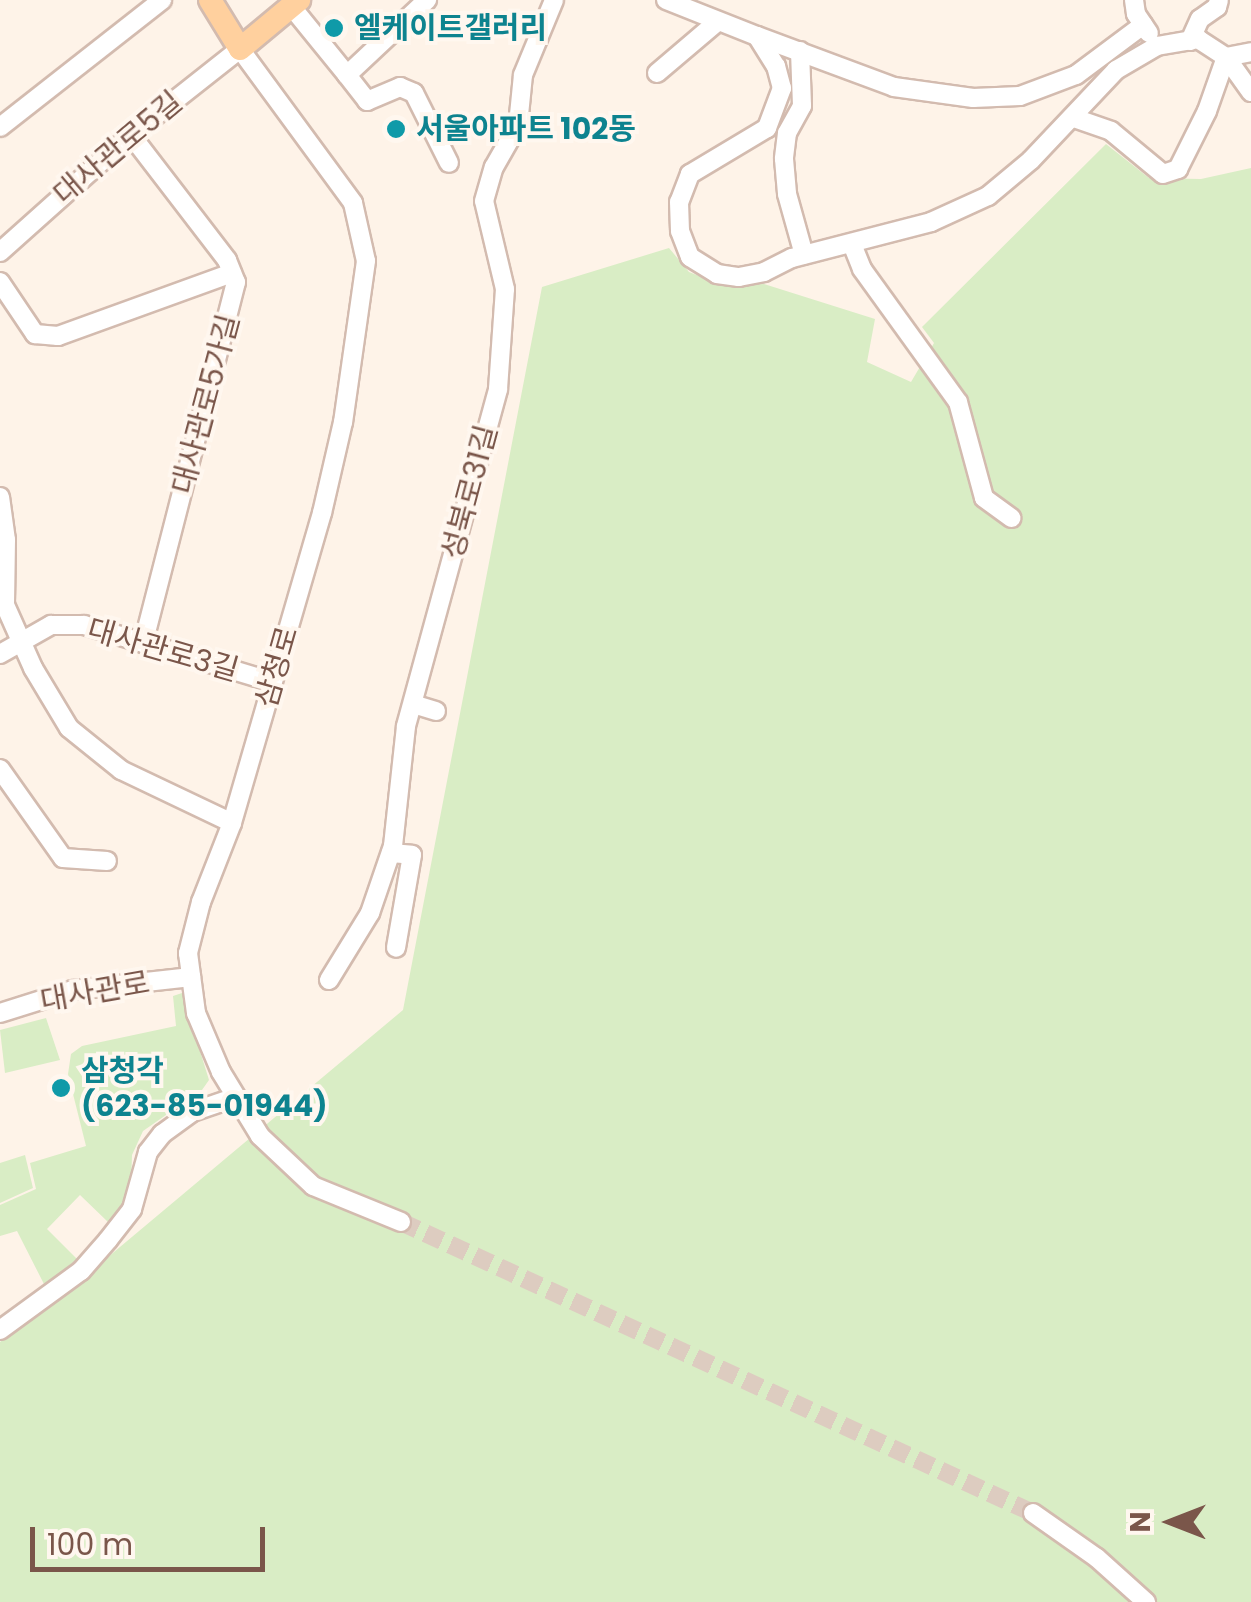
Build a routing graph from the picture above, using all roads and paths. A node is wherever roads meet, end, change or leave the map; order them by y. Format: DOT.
graph roads {
  1 [pos="162,0"];
  2 [pos="210,0"];
  3 [pos="428,0"];
  4 [pos="554,0"];
  5 [pos="666,0"];
  6 [pos="1134,0"];
  7 [pos="1220,0"];
  8 [pos="295,3"];
  9 [pos="716,22"];
  10 [pos="1143,26"];
  11 [pos="756,36"];
  12 [pos="1190,41"];
  13 [pos="1158,46"];
  14 [pos="240,48"];
  15 [pos="800,51"];
  16 [pos="1251,52"];
  17 [pos="1226,57"];
  18 [pos="656,73"];
  19 [pos="348,74"];
  20 [pos="1251,92"];
  21 [pos="1074,118"];
  22 [pos="0,127"];
  23 [pos="132,134"];
  24 [pos="449,163"];
  25 [pos="852,244"];
  26 [pos="0,252"];
  27 [pos="804,255"];
  28 [pos="232,273"];
  29 [pos="0,282"];
  30 [pos="0,497"];
  31 [pos="1012,518"];
  32 [pos="20,639"];
  33 [pos="143,643"];
  34 [pos="0,654"];
  35 [pos="273,682"];
  36 [pos="412,704"];
  37 [pos="436,712"];
  38 [pos="0,769"];
  39 [pos="232,823"];
  40 [pos="391,853"];
  41 [pos="106,860"];
  42 [pos="396,948"];
  43 [pos="191,976"];
  44 [pos="328,980"];
  45 [pos="0,1013"];
  46 [pos="236,1096"];
  47 [pos="401,1222"];
  48 [pos="0,1330"];
  49 [pos="1033,1514"];
  50 [pos="1146,1602"];
  1 -- 22 [label="street"];
  2 -- 14 [label="main road"];
  3 -- 19 [label="street"];
  4 -- 36 [label="street, 성북로31길"];
  5 -- 9 [label="street"];
  6 -- 10 [label="street"];
  7 -- 12 [label="street"];
  8 -- 14 [label="main road"];
  8 -- 19 [label="street"];
  9 -- 11 [label="street"];
  9 -- 18 [label="street"];
  10 -- 13 [label="street"];
  10 -- 15 [label="street"];
  11 -- 15 [label="street"];
  11 -- 27 [label="street"];
  12 -- 13 [label="street"];
  12 -- 17 [label="street"];
  13 -- 21 [label="street"];
  14 -- 23 [label="street, 대사관로5길"];
  14 -- 35 [label="street, 삼청로"];
  15 -- 27 [label="street"];
  16 -- 17 [label="street"];
  17 -- 20 [label="street"];
  17 -- 21 [label="street"];
  19 -- 24 [label="street"];
  21 -- 25 [label="street"];
  23 -- 26 [label="street, 대사관로5길"];
  23 -- 28 [label="street, 대사관로5가길"];
  25 -- 27 [label="street"];
  25 -- 31 [label="street"];
  28 -- 29 [label="street"];
  28 -- 33 [label="street, 대사관로5가길"];
  30 -- 32 [label="street"];
  32 -- 33 [label="street, 대사관로3길"];
  32 -- 34 [label="street, 대사관로3길"];
  32 -- 39 [label="street"];
  33 -- 35 [label="street, 대사관로3길"];
  35 -- 39 [label="street, 삼청로"];
  36 -- 37 [label="street"];
  36 -- 40 [label="street, 성북로31길"];
  38 -- 41 [label="street"];
  39 -- 43 [label="street, 삼청로"];
  40 -- 42 [label="street"];
  40 -- 44 [label="street, 성북로31길"];
  43 -- 45 [label="street, 대사관로"];
  43 -- 46 [label="street, 삼청로"];
  46 -- 47 [label="street, 삼청로"];
  46 -- 48 [label="street"];
  49 -- 50 [label="street"];
}
